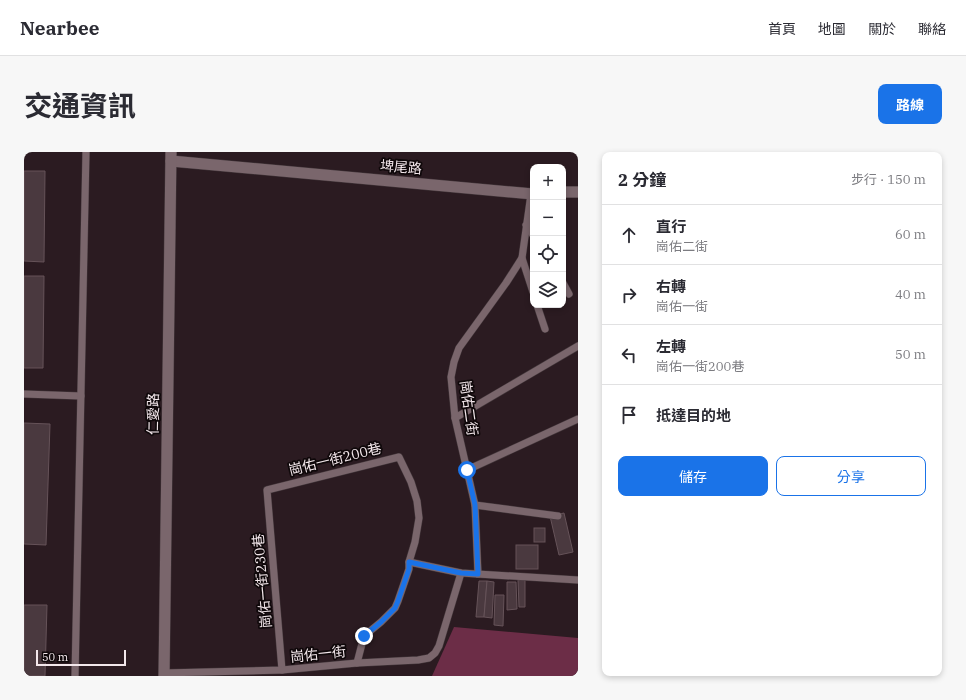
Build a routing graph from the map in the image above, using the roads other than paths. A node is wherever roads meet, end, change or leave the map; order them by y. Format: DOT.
graph roads {
  1 [pos="86,152"];
  2 [pos="171,156"];
  3 [pos="566,192"];
  4 [pos="578,192"];
  5 [pos="530,194"];
  6 [pos="531,200"];
  7 [pos="526,225"];
  8 [pos="530,231"];
  9 [pos="522,258"];
  10 [pos="530,283"];
  11 [pos="566,289"];
  12 [pos="569,294"];
  13 [pos="538,308"];
  14 [pos="545,329"];
  15 [pos="578,346"];
  16 [pos="24,394"];
  17 [pos="81,396"];
  18 [pos="455,418"];
  19 [pos="578,419"];
  20 [pos="467,470"];
  21 [pos="267,490"];
  22 [pos="475,505"];
  23 [pos="558,516"];
  24 [pos="409,562"];
  25 [pos="461,573"];
  26 [pos="478,574"];
  27 [pos="578,580"];
  28 [pos="357,663"];
  29 [pos="282,670"];
  30 [pos="164,674"];
  31 [pos="75,676"];
  1 -- 17 [label="lane"];
  2 -- 5 [label="street, 埤尾路"];
  2 -- 30 [label="street, 仁愛路"];
  3 -- 4 [label="street"];
  6 -- 7 [label="lane, 崗佑二街"];
  7 -- 8 [label="lane"];
  7 -- 9 [label="lane, 崗佑二街"];
  9 -- 10 [label="lane"];
  9 -- 18 [label="lane, 崗佑二街"];
  11 -- 12 [label="lane"];
  13 -- 14 [label="lane"];
  15 -- 18 [label="lane"];
  16 -- 17 [label="lane"];
  17 -- 31 [label="lane"];
  18 -- 20 [label="lane, 崗佑二街"];
  19 -- 20 [label="lane"];
  20 -- 22 [label="lane, 崗佑二街"];
  21 -- 24 [label="lane, 崗佑一街200巷"];
  21 -- 29 [label="lane, 崗佑一街230巷"];
  22 -- 23 [label="lane"];
  22 -- 26 [label="lane, 崗佑二街"];
  24 -- 25 [label="lane"];
  24 -- 28 [label="lane, 崗佑一街200巷"];
  25 -- 26 [label="lane"];
  25 -- 28 [label="lane, 崗佑一街"];
  26 -- 27 [label="lane"];
  28 -- 29 [label="lane, 崗佑一街"];
  29 -- 30 [label="lane, 崗佑一街"];
}
